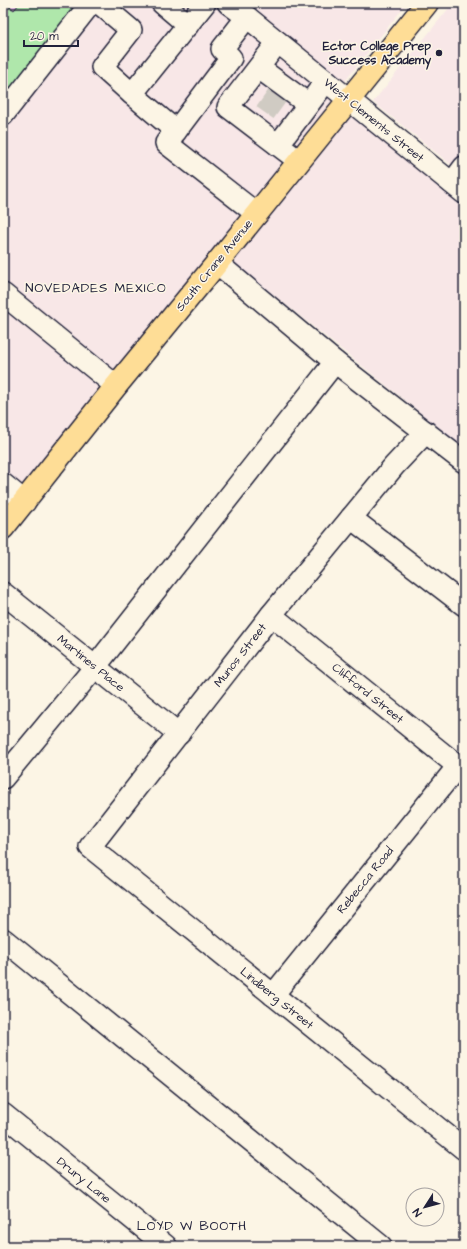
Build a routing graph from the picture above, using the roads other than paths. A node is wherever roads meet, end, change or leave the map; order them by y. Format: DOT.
graph roads {
  1 [pos="91,3"];
  2 [pos="99,3"];
  3 [pos="162,3"];
  4 [pos="205,3"];
  5 [pos="228,3"];
  6 [pos="427,3"];
  7 [pos="247,17"];
  8 [pos="188,25"];
  9 [pos="278,42"];
  10 [pos="259,68"];
  11 [pos="326,81"];
  12 [pos="132,94"];
  13 [pos="349,99"];
  14 [pos="308,104"];
  15 [pos="3,115"];
  16 [pos="176,131"];
  17 [pos="278,145"];
  18 [pos="299,161"];
  19 [pos="460,181"];
  20 [pos="257,214"];
  21 [pos="217,263"];
  22 [pos="3,294"];
  23 [pos="335,362"];
  24 [pos="116,386"];
  25 [pos="426,432"];
  26 [pos="464,462"];
  27 [pos="3,484"];
  28 [pos="25,502"];
  29 [pos="351,518"];
  30 [pos="3,528"];
  31 [pos="3,593"];
  32 [pos="464,605"];
  33 [pos="271,615"];
  34 [pos="95,666"];
  35 [pos="178,734"];
  36 [pos="461,768"];
  37 [pos="3,778"];
  38 [pos="90,847"];
  39 [pos="3,939"];
  40 [pos="273,994"];
  41 [pos="3,1114"];
  42 [pos="464,1149"];
  43 [pos="166,1246"];
  44 [pos="381,1246"];
  1 -- 15 [label="street"];
  2 -- 12 [label="street"];
  3 -- 8 [label="street"];
  4 -- 8 [label="street"];
  5 -- 7 [label="street, West Clements Street"];
  6 -- 13 [label="main road, South Crane Avenue"];
  7 -- 9 [label="street, West Clements Street"];
  7 -- 16 [label="street"];
  8 -- 12 [label="street"];
  9 -- 10 [label="street"];
  9 -- 11 [label="street, West Clements Street"];
  10 -- 14 [label="street"];
  10 -- 17 [label="street"];
  11 -- 13 [label="street, West Clements Street"];
  11 -- 14 [label="street"];
  12 -- 16 [label="street"];
  13 -- 18 [label="main road, South Crane Avenue"];
  13 -- 19 [label="street, West Clements Street"];
  14 -- 17 [label="street"];
  16 -- 20 [label="street"];
  17 -- 18 [label="street"];
  18 -- 20 [label="main road, South Crane Avenue"];
  20 -- 21 [label="main road, South Crane Avenue"];
  21 -- 23 [label="street"];
  21 -- 24 [label="main road, South Crane Avenue"];
  22 -- 24 [label="street"];
  23 -- 25 [label="street"];
  23 -- 34 [label="street"];
  24 -- 28 [label="main road, South Crane Avenue"];
  25 -- 26 [label="street"];
  25 -- 29 [label="street, Munos Street"];
  27 -- 28 [label="street"];
  28 -- 30 [label="main road, South Crane Avenue"];
  29 -- 32 [label="street"];
  29 -- 33 [label="street, Munos Street"];
  31 -- 34 [label="street, Martines Place"];
  33 -- 35 [label="street, Munos Street"];
  33 -- 36 [label="street, Clifford Street"];
  34 -- 35 [label="street, Martines Place"];
  34 -- 37 [label="street"];
  35 -- 38 [label="street, Munos Street"];
  36 -- 40 [label="street, Rebecca Road"];
  38 -- 40 [label="street, Lindberg Street"];
  39 -- 44 [label="street"];
  40 -- 42 [label="street, Lindberg Street"];
  41 -- 43 [label="street, Drury Lane"];
}
